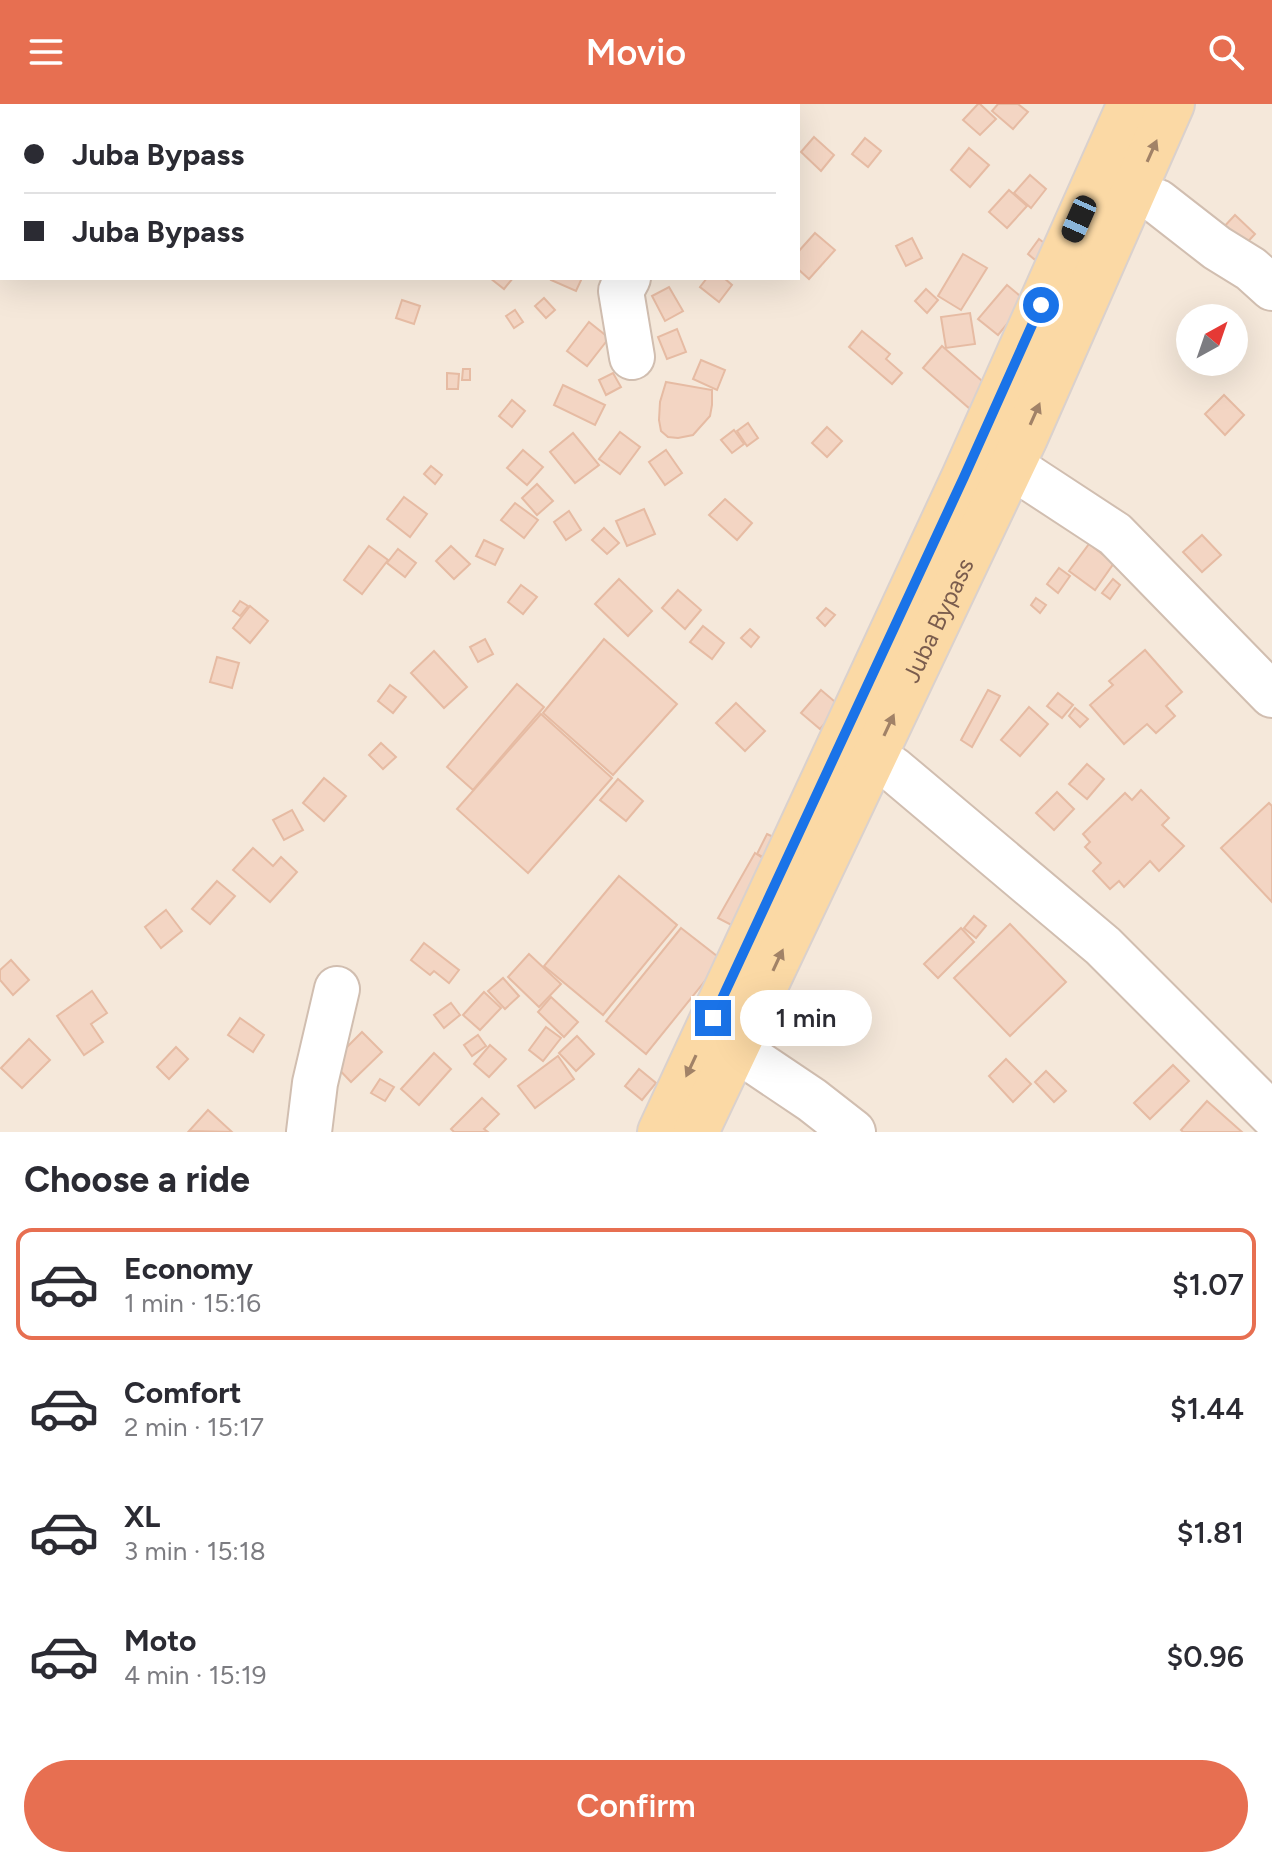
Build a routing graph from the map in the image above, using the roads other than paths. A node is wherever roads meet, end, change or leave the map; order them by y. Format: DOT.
graph roads {
  1 [pos="1130,104"];
  2 [pos="1172,104"];
  3 [pos="1158,202"];
  4 [pos="627,280"];
  5 [pos="1272,288"];
  6 [pos="632,357"];
  7 [pos="1025,475"];
  8 [pos="1272,695"];
  9 [pos="893,769"];
  10 [pos="337,989"];
  11 [pos="751,1059"];
  12 [pos="1272,1115"];
  13 [pos="309,1132"];
  14 [pos="660,1132"];
  15 [pos="696,1132"];
  16 [pos="853,1132"];
  1 -- 14 [label="main road, Juba Bypass, one-way"];
  15 -- 2 [label="main road, Juba Bypass, one-way"];
  3 -- 5 [label="street"];
  4 -- 6 [label="street"];
  7 -- 8 [label="street"];
  9 -- 12 [label="street"];
  10 -- 13 [label="street"];
  11 -- 16 [label="street"];
}
